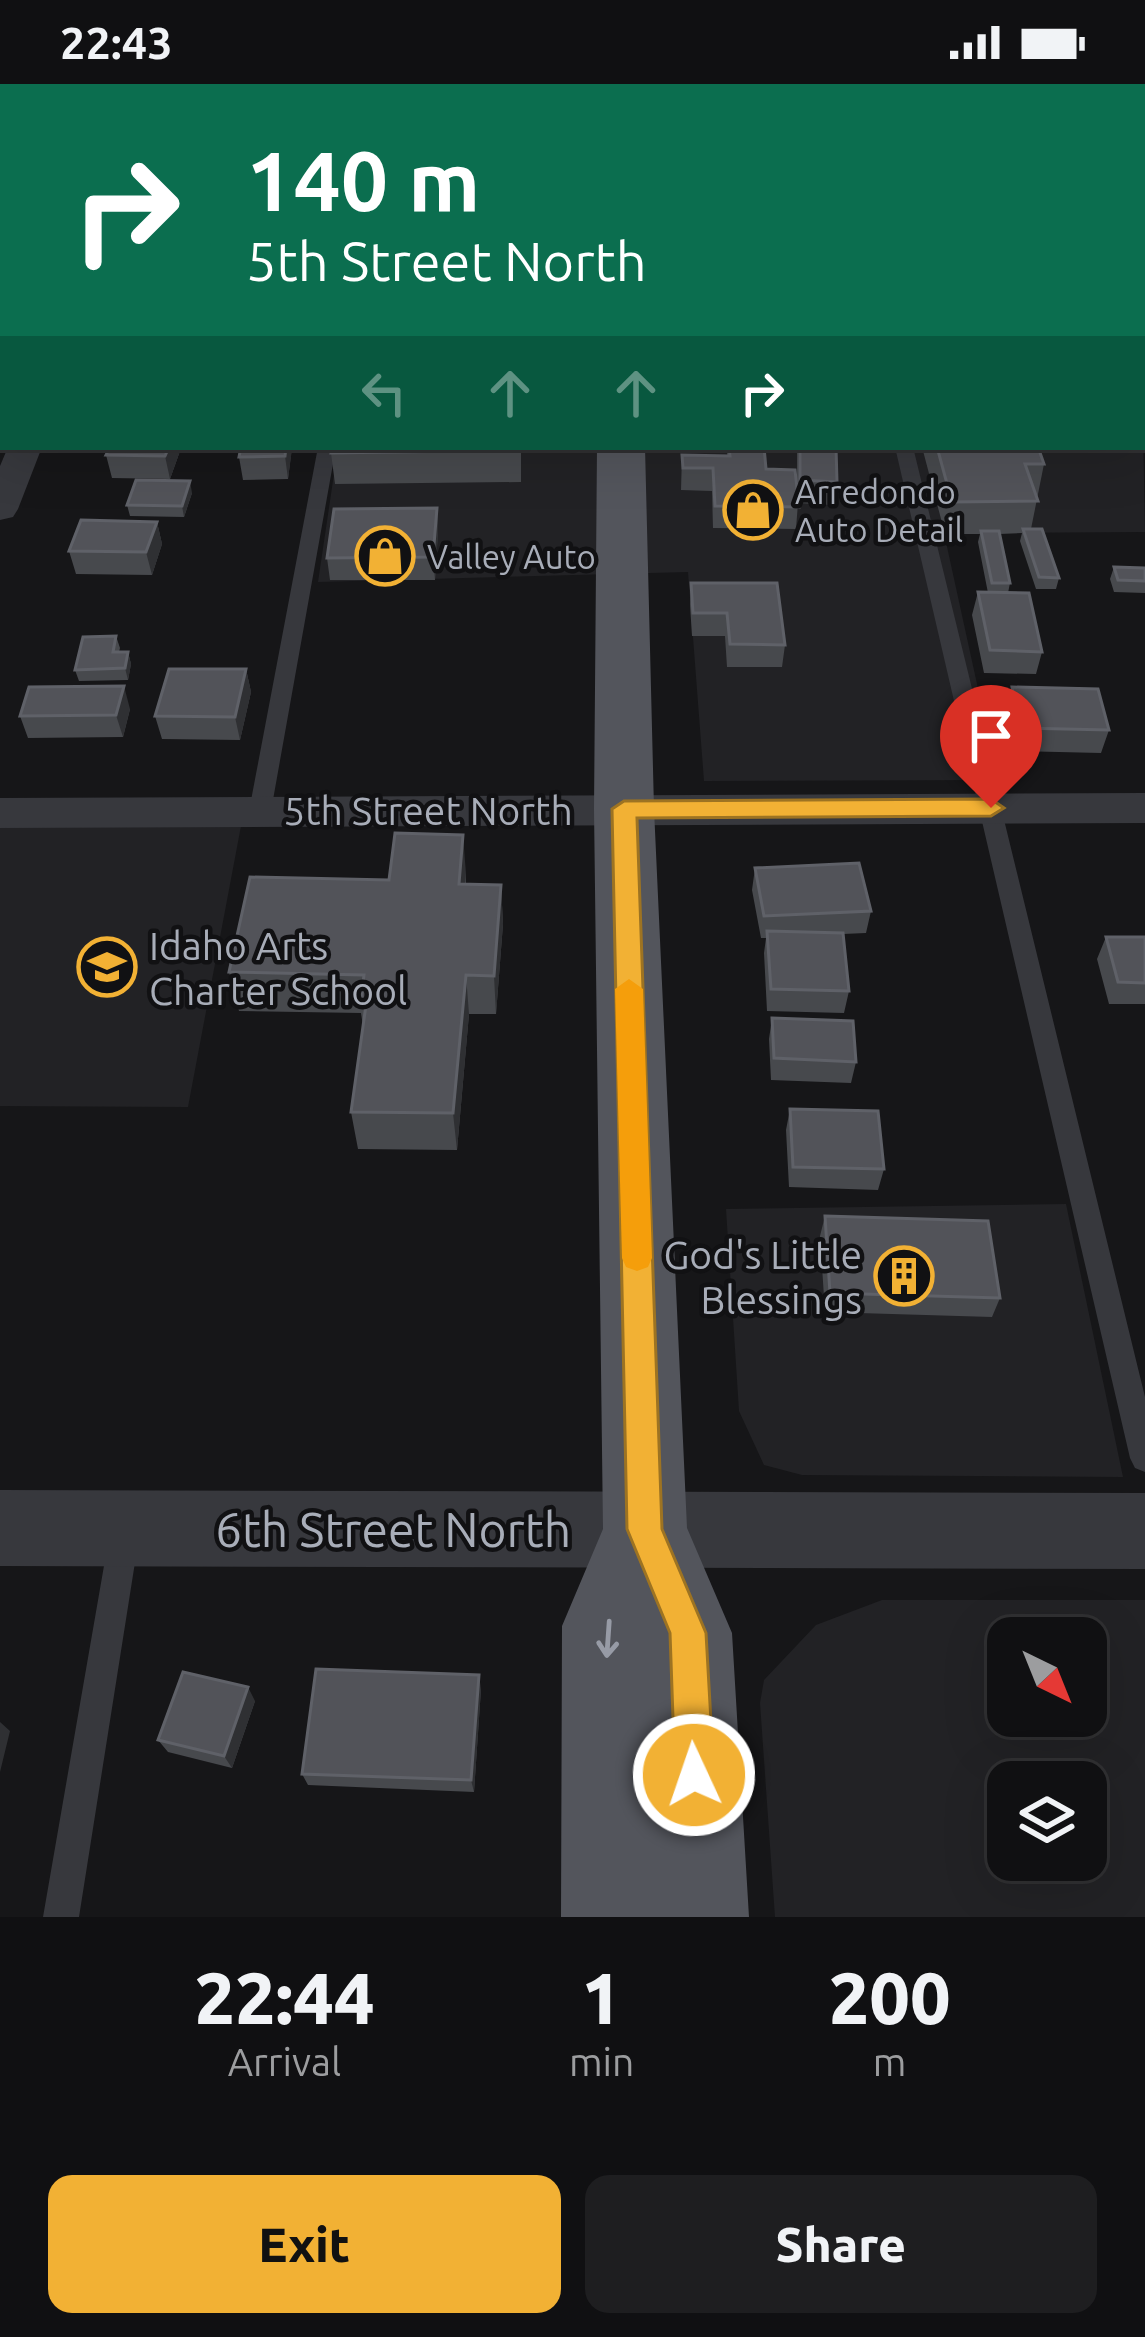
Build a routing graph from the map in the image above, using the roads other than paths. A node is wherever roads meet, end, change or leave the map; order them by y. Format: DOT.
graph roads {
  1 [pos="24,450"];
  2 [pos="326,450"];
  3 [pos="622,450"];
  4 [pos="905,450"];
  5 [pos="0,509"];
  6 [pos="991,808"];
  7 [pos="1145,808"];
  8 [pos="624,809"];
  9 [pos="260,811"];
  10 [pos="0,813"];
  11 [pos="1145,1458"];
  12 [pos="0,1528"];
  13 [pos="126,1528"];
  14 [pos="645,1529"];
  15 [pos="1145,1531"];
  16 [pos="61,1917"];
  17 [pos="609,1917"];
  18 [pos="700,1917"];
  1 -- 5 [label="street"];
  2 -- 9 [label="lane"];
  3 -- 8 [label="main road"];
  4 -- 6 [label="lane"];
  6 -- 7 [label="street, 5th Street North"];
  6 -- 8 [label="street, 5th Street North"];
  6 -- 11 [label="lane"];
  8 -- 9 [label="street, 5th Street North"];
  8 -- 14 [label="main road"];
  9 -- 10 [label="street, 5th Street North"];
  12 -- 13 [label="street, 6th Street North"];
  13 -- 14 [label="street, 6th Street North"];
  13 -- 16 [label="lane"];
  14 -- 15 [label="street, 6th Street North"];
  14 -- 17 [label="main road, one-way"];
  14 -- 18 [label="main road"];
}
